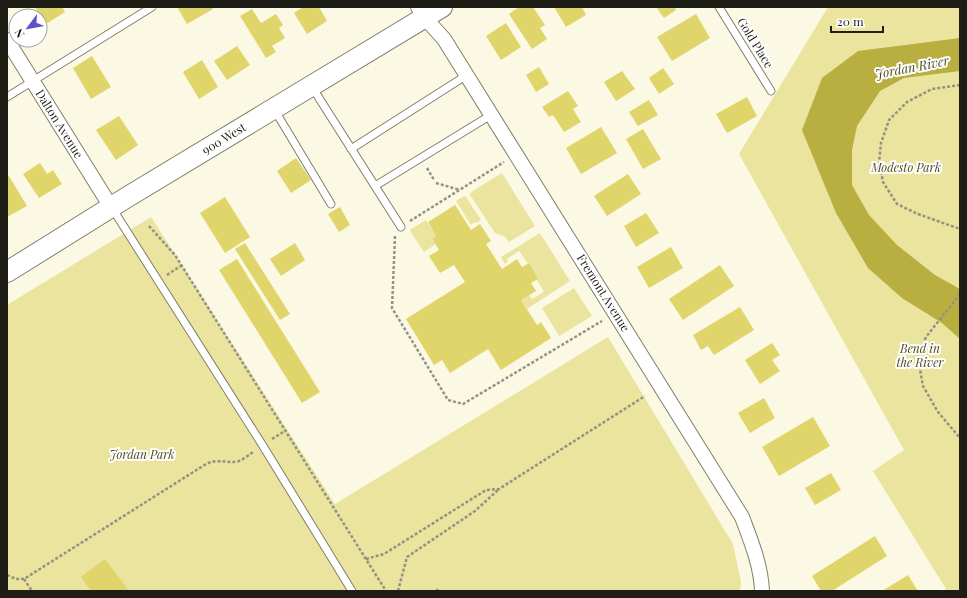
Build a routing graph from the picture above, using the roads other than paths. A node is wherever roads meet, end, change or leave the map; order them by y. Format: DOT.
graph roads {
  1 [pos="152,7"];
  2 [pos="442,7"];
  3 [pos="719,7"];
  4 [pos="421,12"];
  5 [pos="7,40"];
  6 [pos="467,75"];
  7 [pos="32,81"];
  8 [pos="312,86"];
  9 [pos="772,91"];
  10 [pos="7,97"];
  11 [pos="274,109"];
  12 [pos="491,115"];
  13 [pos="351,149"];
  14 [pos="375,186"];
  15 [pos="331,204"];
  16 [pos="111,207"];
  17 [pos="401,227"];
  18 [pos="7,272"];
  19 [pos="352,591"];
  20 [pos="762,591"];
  1 -- 7 [label="lane"];
  2 -- 4 [label="main road, 900 West"];
  3 -- 9 [label="lane, Gold Place"];
  4 -- 6 [label="street, Fremont Avenue"];
  4 -- 8 [label="main road, 900 West"];
  5 -- 7 [label="street, Dalton Avenue"];
  6 -- 12 [label="street, Fremont Avenue"];
  6 -- 13 [label="lane"];
  7 -- 10 [label="lane"];
  7 -- 16 [label="street, Dalton Avenue"];
  8 -- 11 [label="main road, 900 West"];
  8 -- 13 [label="lane"];
  11 -- 15 [label="lane"];
  11 -- 16 [label="main road, 900 West"];
  12 -- 14 [label="lane"];
  12 -- 20 [label="street, Fremont Avenue"];
  13 -- 14 [label="lane"];
  14 -- 17 [label="lane"];
  16 -- 18 [label="main road, 900 West"];
  16 -- 19 [label="lane"];
}
